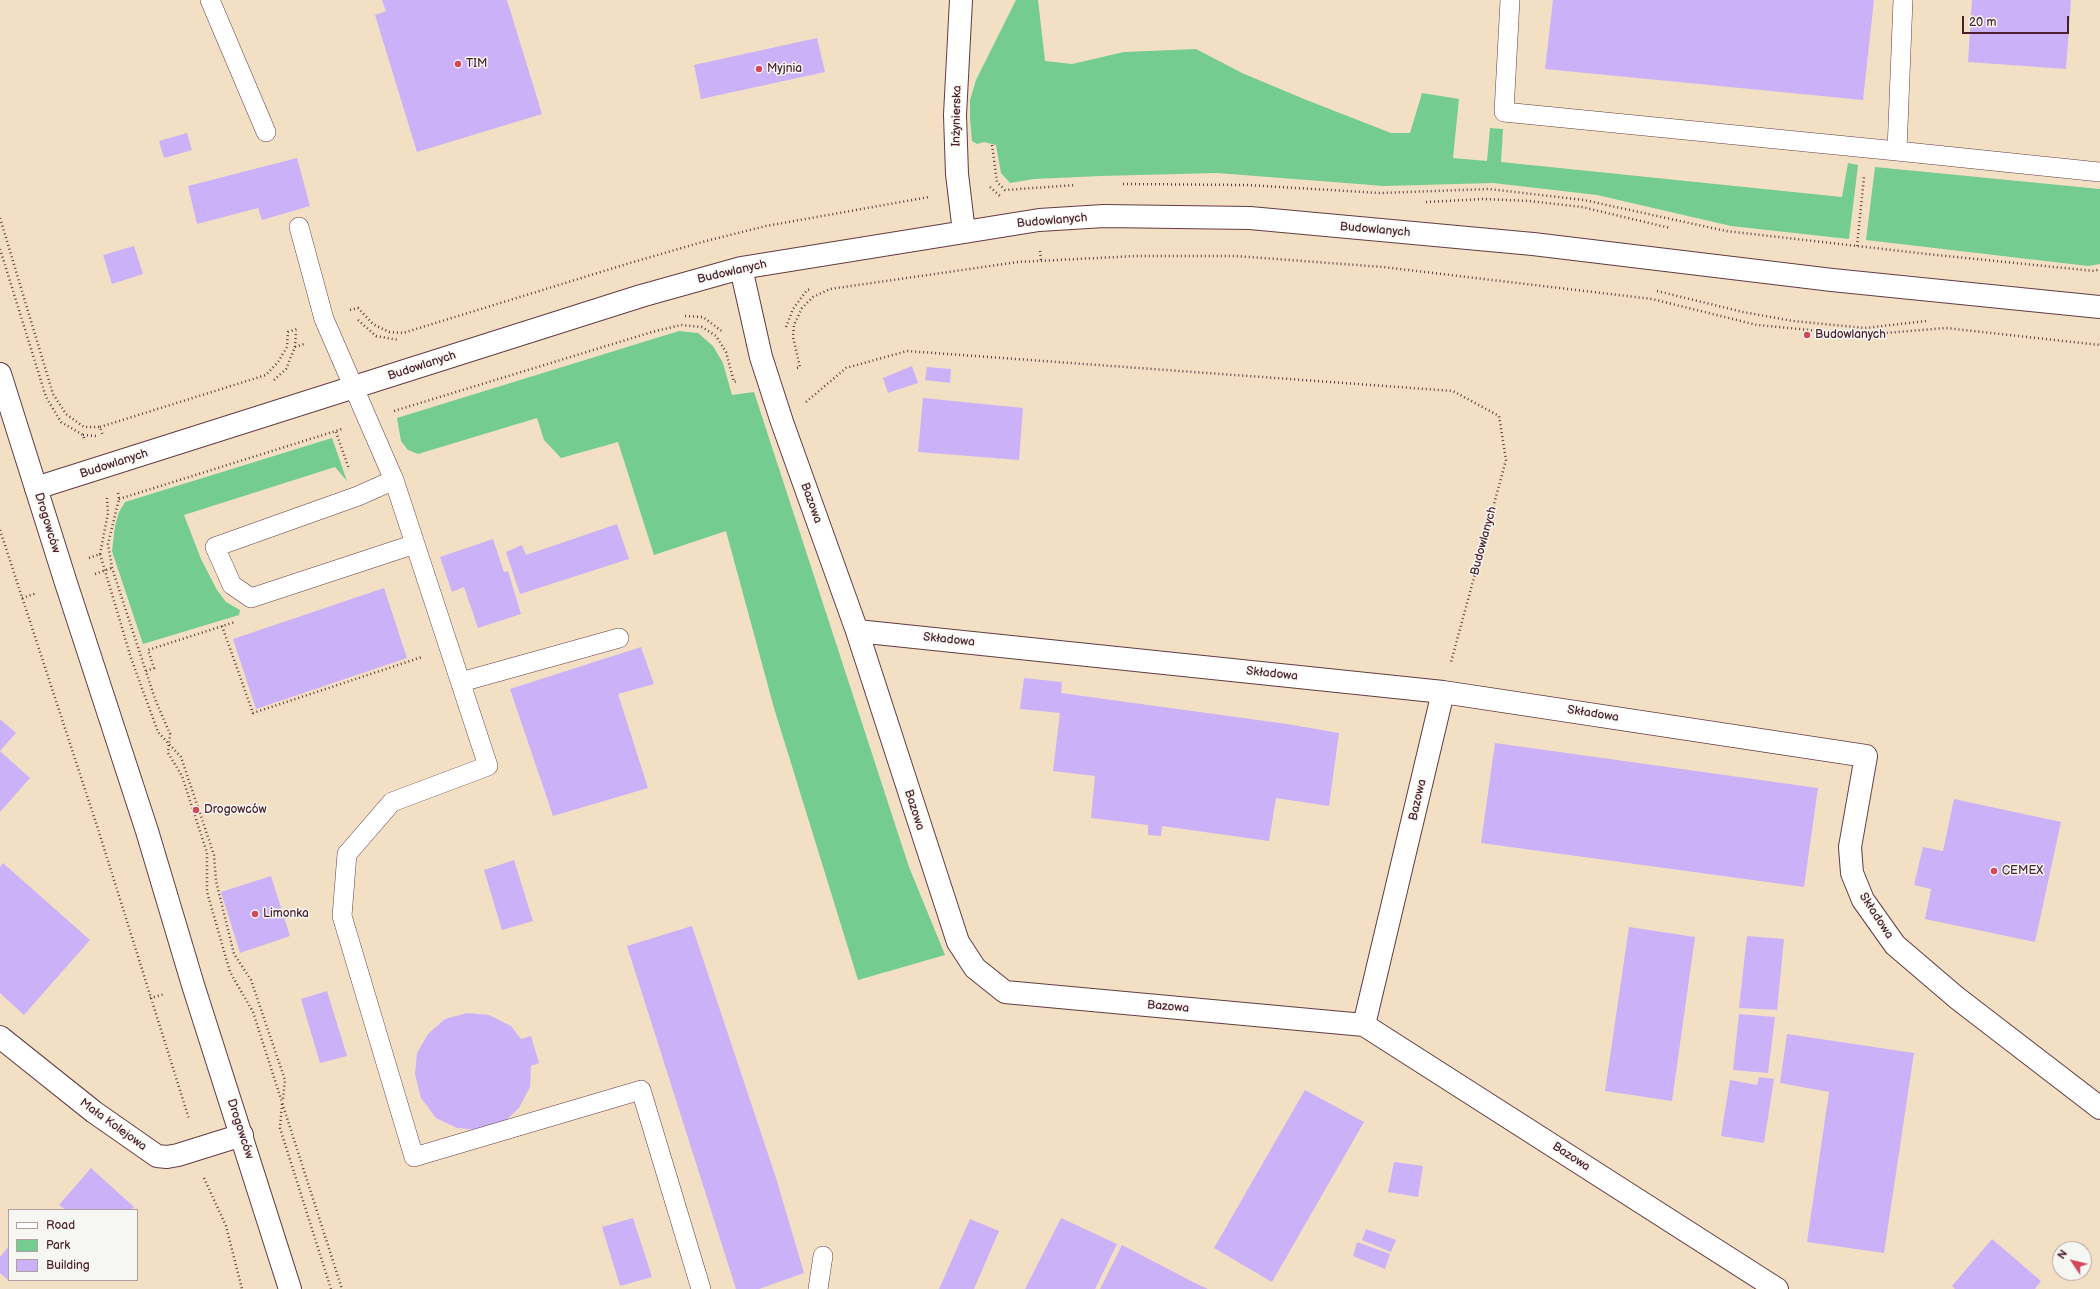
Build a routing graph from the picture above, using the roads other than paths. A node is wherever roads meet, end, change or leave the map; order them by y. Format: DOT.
graph roads {
  1 [pos="210,0"];
  2 [pos="961,0"];
  3 [pos="1510,0"];
  4 [pos="1903,0"];
  5 [pos="266,132"];
  6 [pos="1897,151"];
  7 [pos="2100,172"];
  8 [pos="299,227"];
  9 [pos="964,232"];
  10 [pos="741,268"];
  11 [pos="2100,307"];
  12 [pos="0,374"];
  13 [pos="354,387"];
  14 [pos="394,480"];
  15 [pos="36,488"];
  16 [pos="416,544"];
  17 [pos="857,631"];
  18 [pos="619,638"];
  19 [pos="461,682"];
  20 [pos="1443,692"];
  21 [pos="1364,1025"];
  22 [pos="0,1037"];
  23 [pos="2100,1108"];
  24 [pos="242,1135"];
  25 [pos="823,1256"];
  26 [pos="290,1289"];
  27 [pos="701,1289"];
  28 [pos="818,1289"];
  29 [pos="1777,1289"];
  1 -- 5 [label="lane"];
  2 -- 9 [label="street, Inżynierska"];
  3 -- 6 [label="lane"];
  4 -- 6 [label="lane"];
  6 -- 7 [label="lane"];
  8 -- 13 [label="lane"];
  9 -- 10 [label="street, Budowlanych"];
  9 -- 11 [label="street, Budowlanych"];
  10 -- 13 [label="street, Budowlanych"];
  10 -- 17 [label="street, Bazowa"];
  12 -- 15 [label="street, Drogowców"];
  13 -- 14 [label="lane"];
  13 -- 15 [label="street, Budowlanych"];
  14 -- 16 [label="lane"];
  14 -- 16 [label="lane"];
  15 -- 24 [label="street, Drogowców"];
  16 -- 19 [label="lane"];
  17 -- 20 [label="street, Składowa"];
  17 -- 21 [label="street, Bazowa"];
  18 -- 19 [label="lane"];
  19 -- 27 [label="lane"];
  20 -- 21 [label="street, Bazowa"];
  20 -- 23 [label="street, Składowa"];
  21 -- 29 [label="street, Bazowa"];
  22 -- 24 [label="street, Mała Kolejowa"];
  24 -- 26 [label="street, Drogowców"];
  25 -- 28 [label="lane"];
}
